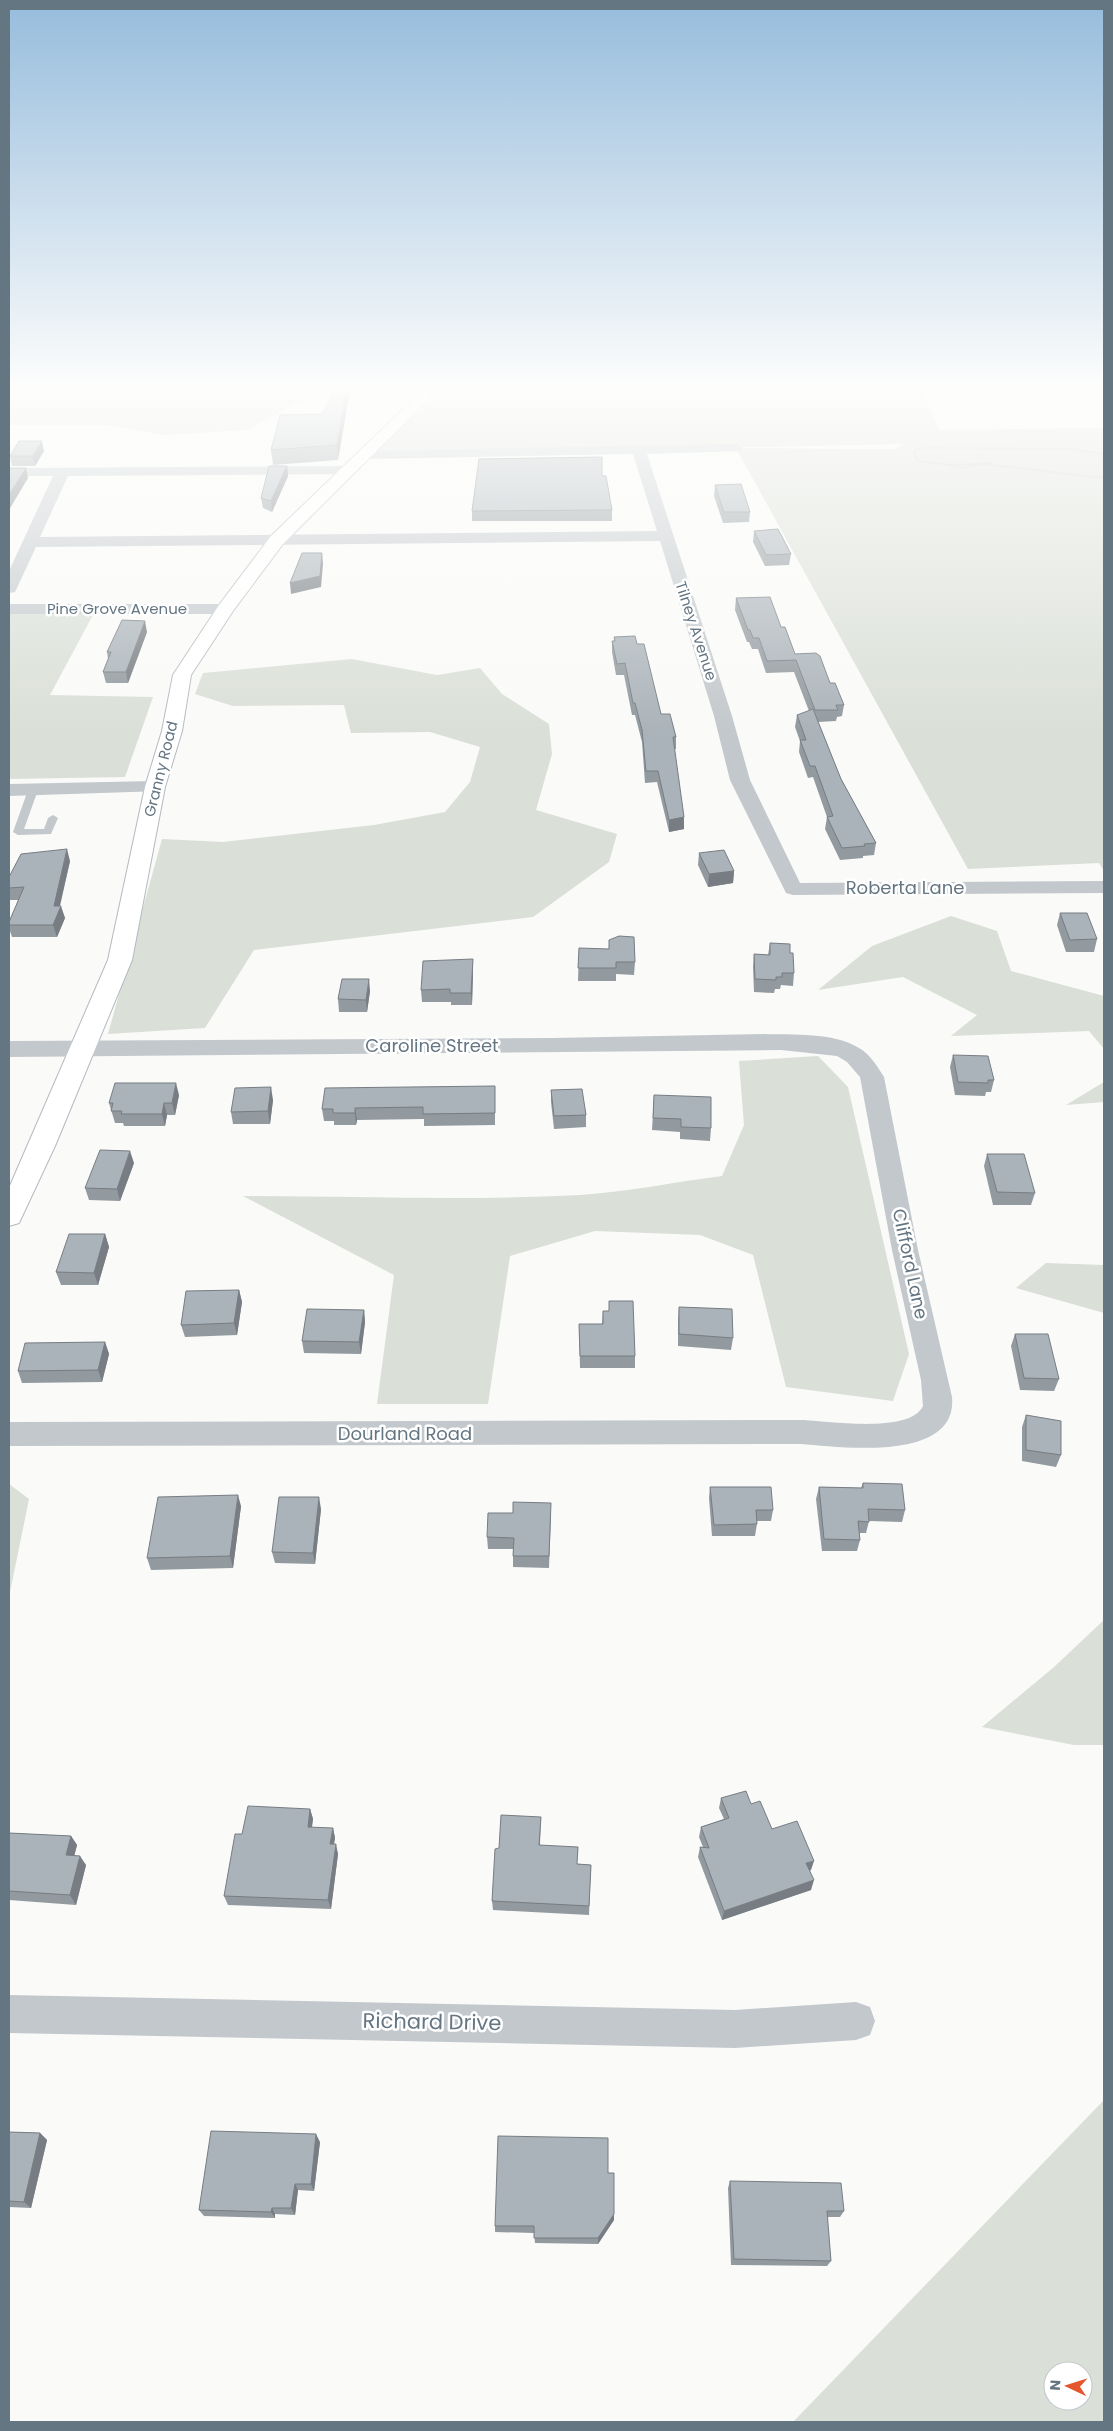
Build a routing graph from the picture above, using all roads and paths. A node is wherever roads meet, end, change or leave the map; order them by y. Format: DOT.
graph roads {
  1 [pos="48,504"];
  2 [pos="313,504"];
  3 [pos="656,504"];
  4 [pos="666,536"];
  5 [pos="277,540"];
  6 [pos="32,542"];
  7 [pos="9,588"];
  8 [pos="9,609"];
  9 [pos="225,609"];
  10 [pos="155,787"];
  11 [pos="9,790"];
  12 [pos="33,790"];
  13 [pos="756,811"];
  14 [pos="53,818"];
  15 [pos="1104,887"];
  16 [pos="780,1043"];
  17 [pos="84,1047"];
  18 [pos="9,1049"];
  19 [pos="9,1216"];
  20 [pos="801,1432"];
  21 [pos="9,1434"];
  22 [pos="9,2014"];
  23 [pos="856,2021"];
  1 -- 6 [label="street"];
  2 -- 5 [label="street, Granny Road"];
  3 -- 4 [label="street, Tilney Avenue"];
  4 -- 5 [label="street"];
  4 -- 13 [label="street, Tilney Avenue"];
  5 -- 6 [label="street"];
  5 -- 9 [label="street, Granny Road"];
  6 -- 7 [label="street"];
  8 -- 9 [label="street, Pine Grove Avenue"];
  9 -- 10 [label="street, Granny Road"];
  10 -- 12 [label="street"];
  10 -- 17 [label="street, Granny Road"];
  11 -- 12 [label="street"];
  12 -- 14 [label="lane"];
  13 -- 15 [label="street, Roberta Lane"];
  16 -- 17 [label="street, Caroline Street"];
  16 -- 20 [label="street, Clifford Lane"];
  17 -- 18 [label="street, Caroline Street"];
  17 -- 19 [label="street, Granny Road"];
  20 -- 21 [label="street, Dourland Road"];
  22 -- 23 [label="street, Richard Drive"];
}
